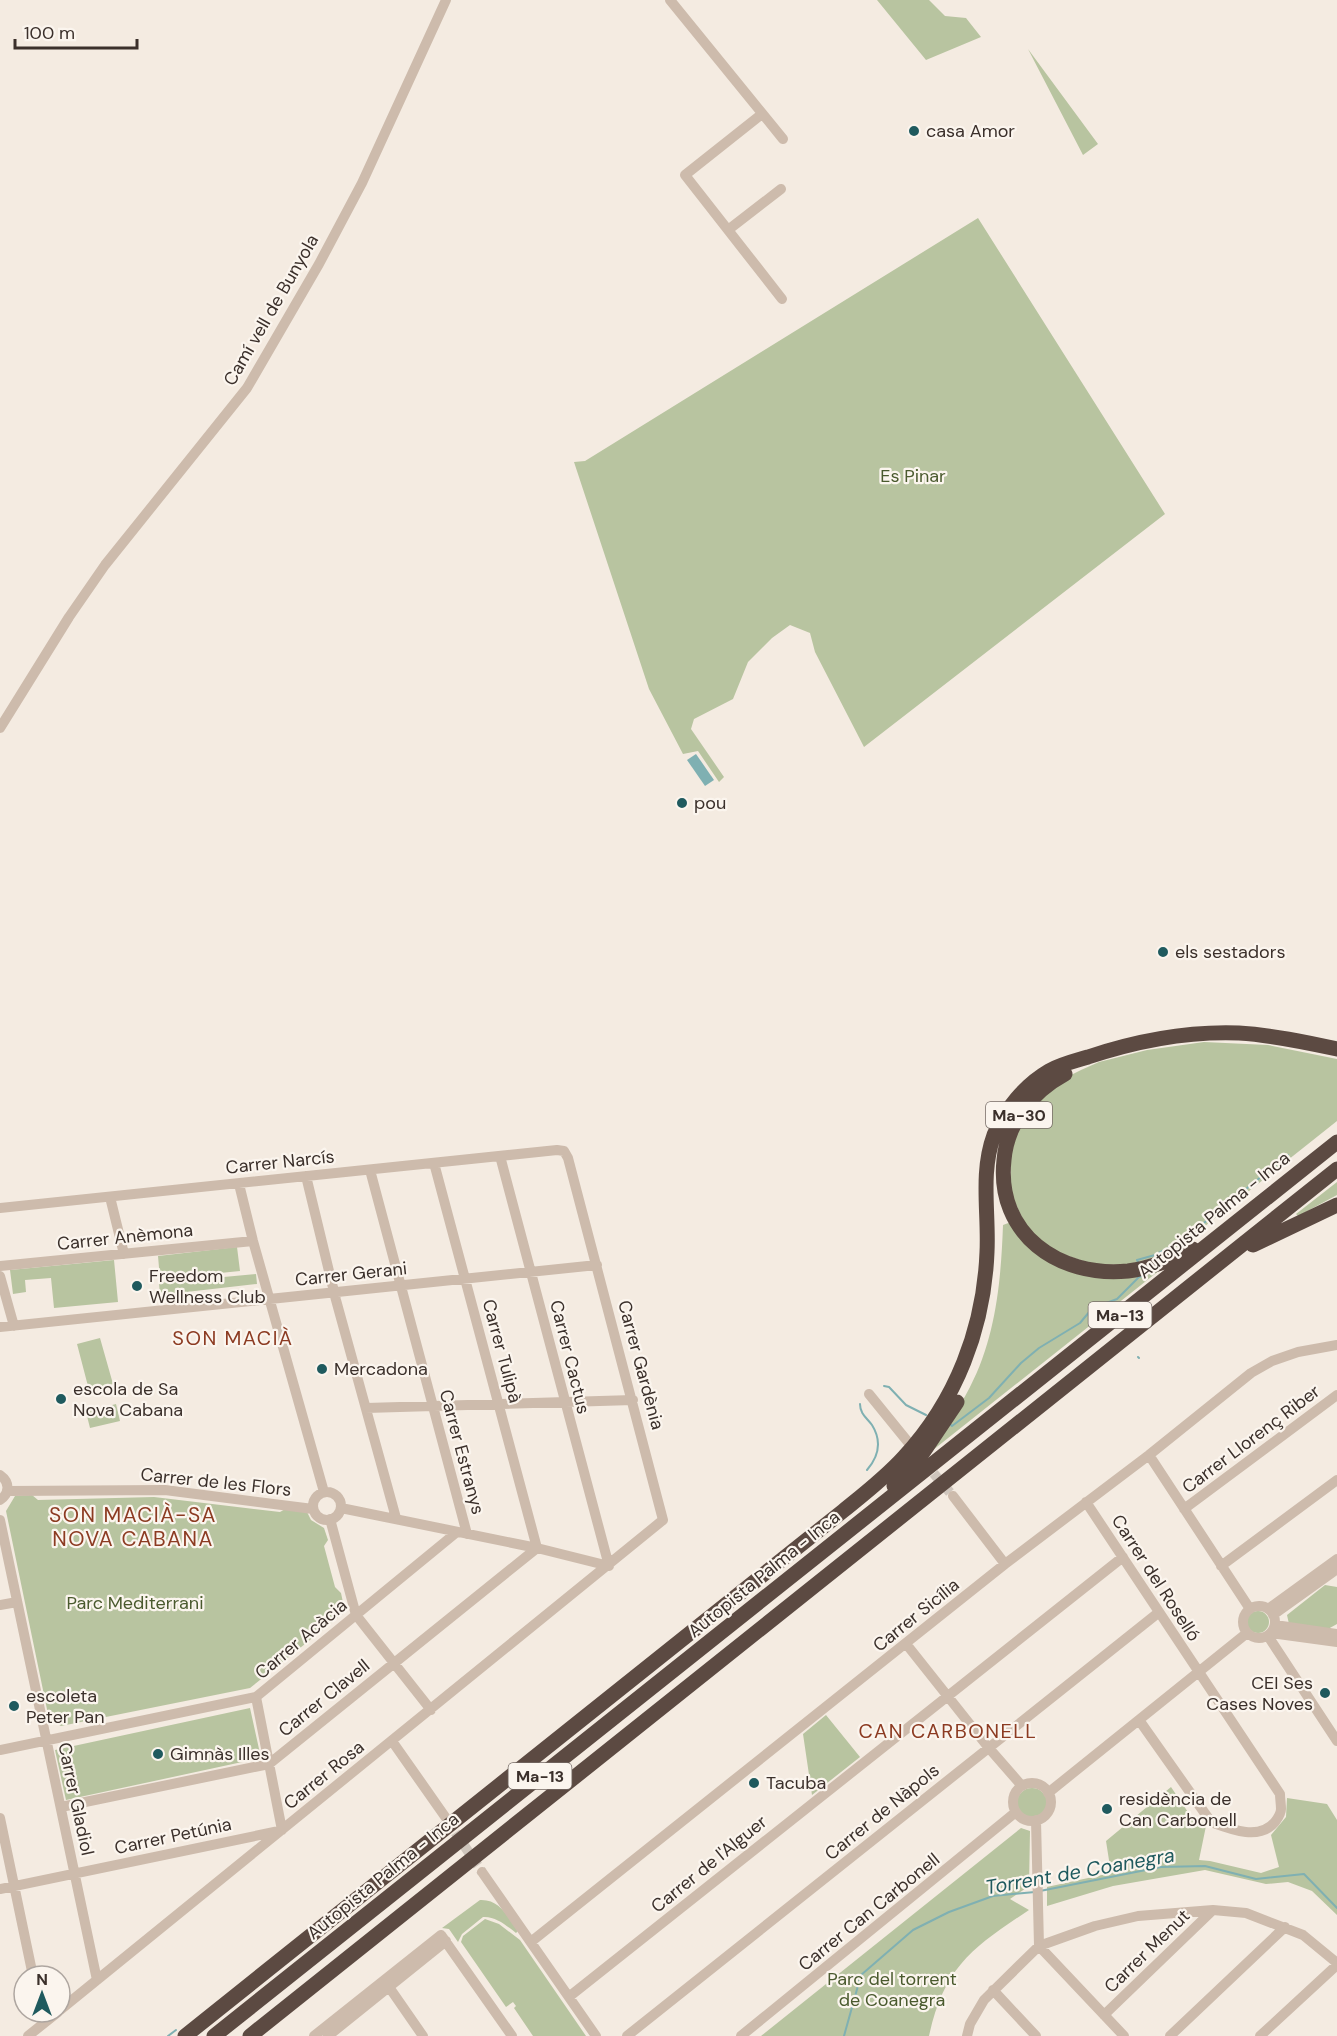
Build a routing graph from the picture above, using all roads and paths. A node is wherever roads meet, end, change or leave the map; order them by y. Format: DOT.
graph roads {
  1 [pos="446,0"];
  2 [pos="670,0"];
  3 [pos="762,114"];
  4 [pos="783,139"];
  5 [pos="781,189"];
  6 [pos="728,230"];
  7 [pos="782,299"];
  8 [pos="0,728"];
  9 [pos="1337,1049"];
  10 [pos="1337,1054"];
  11 [pos="1084,1058"];
  12 [pos="1337,1142"];
  13 [pos="564,1151"];
  14 [pos="500,1156"];
  15 [pos="434,1162"];
  16 [pos="1337,1169"];
  17 [pos="369,1170"];
  18 [pos="306,1176"];
  19 [pos="238,1184"];
  20 [pos="110,1197"];
  21 [pos="1334,1206"];
  22 [pos="0,1208"];
  23 [pos="1220,1236"];
  24 [pos="252,1241"];
  25 [pos="124,1254"];
  26 [pos="1227,1258"];
  27 [pos="597,1265"];
  28 [pos="0,1266"];
  29 [pos="532,1272"];
  30 [pos="0,1276"];
  31 [pos="466,1278"];
  32 [pos="401,1285"];
  33 [pos="335,1292"];
  34 [pos="269,1299"];
  35 [pos="14,1326"];
  36 [pos="0,1327"];
  37 [pos="1333,1345"];
  38 [pos="1337,1357"];
  39 [pos="869,1394"];
  40 [pos="1337,1395"];
  41 [pos="633,1401"];
  42 [pos="565,1402"];
  43 [pos="498,1403"];
  44 [pos="433,1406"];
  45 [pos="366,1408"];
  46 [pos="908,1442"];
  47 [pos="1149,1455"];
  48 [pos="0,1475"];
  49 [pos="1337,1480"];
  50 [pos="8,1491"];
  51 [pos="324,1492"];
  52 [pos="953,1497"];
  53 [pos="0,1500"];
  54 [pos="1086,1502"];
  55 [pos="341,1508"];
  56 [pos="314,1509"];
  57 [pos="1184,1509"];
  58 [pos="866,1517"];
  59 [pos="396,1518"];
  60 [pos="330,1519"];
  61 [pos="0,1520"];
  62 [pos="462,1533"];
  63 [pos="537,1548"];
  64 [pos="1123,1557"];
  65 [pos="1337,1559"];
  66 [pos="1005,1564"];
  67 [pos="609,1566"];
  68 [pos="1221,1566"];
  69 [pos="1337,1569"];
  70 [pos="17,1602"];
  71 [pos="0,1605"];
  72 [pos="1250,1609"];
  73 [pos="1158,1613"];
  74 [pos="356,1615"];
  75 [pos="1271,1624"];
  76 [pos="1247,1633"];
  77 [pos="1337,1634"];
  78 [pos="1337,1642"];
  79 [pos="907,1644"];
  80 [pos="394,1662"];
  81 [pos="1198,1672"];
  82 [pos="947,1695"];
  83 [pos="256,1697"];
  84 [pos="431,1710"];
  85 [pos="1139,1720"];
  86 [pos="46,1740"];
  87 [pos="392,1741"];
  88 [pos="1337,1741"];
  89 [pos="988,1747"];
  90 [pos="0,1750"];
  91 [pos="269,1764"];
  92 [pos="1022,1786"];
  93 [pos="1048,1792"];
  94 [pos="61,1807"];
  95 [pos="1016,1812"];
  96 [pos="0,1818"];
  97 [pos="446,1818"];
  98 [pos="1036,1820"];
  99 [pos="282,1830"];
  100 [pos="482,1872"];
  101 [pos="74,1873"];
  102 [pos="14,1886"];
  103 [pos="0,1889"];
  104 [pos="1213,1910"];
  105 [pos="1285,1927"];
  106 [pos="446,1941"];
  107 [pos="532,1941"];
  108 [pos="1039,1946"];
  109 [pos="30,1964"];
  110 [pos="1337,1964"];
  111 [pos="97,1980"];
  112 [pos="389,1987"];
  113 [pos="993,1990"];
  114 [pos="570,1996"];
  115 [pos="72,2000"];
  116 [pos="1104,2015"];
  117 [pos="43,2024"];
  118 [pos="342,2031"];
  119 [pos="28,2036"];
  120 [pos="185,2036"];
  121 [pos="214,2036"];
  122 [pos="250,2036"];
  123 [pos="315,2036"];
  124 [pos="327,2036"];
  125 [pos="423,2036"];
  126 [pos="512,2036"];
  127 [pos="596,2036"];
  128 [pos="627,2036"];
  129 [pos="741,2036"];
  130 [pos="967,2036"];
  131 [pos="1036,2036"];
  132 [pos="1124,2036"];
  133 [pos="1170,2036"];
  134 [pos="1260,2036"];
  1 -- 8 [label="street, Camí vell de Bunyola"];
  2 -- 3 [label="street"];
  3 -- 4 [label="street"];
  3 -- 6 [label="street"];
  5 -- 6 [label="street"];
  6 -- 7 [label="street"];
  9 -- 11 [label="highway, Ma-30"];
  10 -- 23 [label="highway, Ma-30"];
  11 -- 58 [label="highway, Ma-30"];
  11 -- 120 [label="highway"];
  12 -- 23 [label="highway, Autopista Palma - Inca / Ma-13"];
  13 -- 14 [label="street, Carrer Narcís"];
  13 -- 27 [label="street, Carrer Gardènia"];
  14 -- 15 [label="street, Carrer Narcís"];
  14 -- 29 [label="street, Carrer Cactus"];
  15 -- 17 [label="street, Carrer Narcís"];
  15 -- 31 [label="street, Carrer Tulipà"];
  16 -- 26 [label="highway, Ma-13"];
  17 -- 18 [label="street, Carrer Narcís"];
  17 -- 32 [label="street, Carrer Estranys"];
  18 -- 19 [label="street, Carrer Narcís"];
  18 -- 33 [label="street"];
  19 -- 20 [label="street, Carrer Narcís"];
  19 -- 24 [label="street"];
  20 -- 22 [label="street, Carrer Narcís"];
  20 -- 25 [label="street"];
  21 -- 26 [label="highway"];
  23 -- 58 [label="highway, Autopista Palma - Inca / Ma-13"];
  24 -- 25 [label="street, Carrer Anèmona"];
  24 -- 34 [label="street"];
  25 -- 28 [label="street, Carrer Anèmona"];
  26 -- 122 [label="highway, Ma-13"];
  27 -- 29 [label="street, Carrer Gerani"];
  27 -- 41 [label="street, Carrer Gardènia"];
  29 -- 31 [label="street, Carrer Gerani"];
  29 -- 42 [label="street, Carrer Cactus"];
  30 -- 35 [label="street"];
  31 -- 32 [label="street, Carrer Gerani"];
  31 -- 43 [label="street, Carrer Tulipà"];
  32 -- 33 [label="street, Carrer Gerani"];
  32 -- 44 [label="street, Carrer Estranys"];
  33 -- 34 [label="street, Carrer Gerani"];
  33 -- 45 [label="street"];
  34 -- 35 [label="street, Carrer Gerani"];
  34 -- 51 [label="street"];
  35 -- 36 [label="street, Carrer Gerani"];
  37 -- 38 [label="street"];
  37 -- 47 [label="street, Carrer Sicília"];
  39 -- 46 [label="street"];
  40 -- 57 [label="street, Carrer Llorenç Riber"];
  41 -- 42 [label="street"];
  41 -- 67 [label="street, Carrer Gardènia"];
  42 -- 43 [label="street"];
  42 -- 67 [label="street, Carrer Cactus"];
  43 -- 44 [label="street"];
  43 -- 63 [label="street, Carrer Tulipà"];
  44 -- 45 [label="street"];
  44 -- 62 [label="street, Carrer Estranys"];
  45 -- 59 [label="street"];
  47 -- 54 [label="street, Carrer Sicília"];
  47 -- 57 [label="street"];
  48 -- 50 [label="street"];
  49 -- 68 [label="street"];
  50 -- 53 [label="street"];
  50 -- 56 [label="street, Carrer de les Flors"];
  51 -- 55 [label="street"];
  51 -- 56 [label="street"];
  52 -- 66 [label="street"];
  54 -- 64 [label="street, Carrer del Roselló"];
  54 -- 66 [label="street, Carrer Sicília"];
  55 -- 59 [label="street"];
  55 -- 60 [label="street"];
  56 -- 60 [label="street"];
  57 -- 68 [label="street"];
  58 -- 121 [label="highway, Autopista Palma - Inca / Ma-13"];
  59 -- 62 [label="street"];
  60 -- 74 [label="street"];
  61 -- 70 [label="street, Carrer Gladiol"];
  62 -- 63 [label="street"];
  62 -- 74 [label="street, Carrer Acàcia"];
  63 -- 67 [label="street"];
  63 -- 80 [label="street, Carrer Clavell"];
  64 -- 73 [label="street, Carrer del Roselló"];
  64 -- 82 [label="street, Carrer de l'Alguer"];
  65 -- 75 [label="street"];
  66 -- 79 [label="street, Carrer Sicília"];
  67 -- 84 [label="street, Carrer Rosa"];
  68 -- 72 [label="street"];
  69 -- 75 [label="street"];
  70 -- 71 [label="street"];
  70 -- 86 [label="street, Carrer Gladiol"];
  72 -- 75 [label="street"];
  72 -- 76 [label="street"];
  73 -- 81 [label="street, Carrer del Roselló"];
  73 -- 89 [label="street, Carrer de Nàpols"];
  74 -- 80 [label="street"];
  74 -- 83 [label="street, Carrer Acàcia"];
  75 -- 76 [label="street"];
  75 -- 77 [label="street"];
  75 -- 78 [label="street"];
  75 -- 88 [label="street"];
  76 -- 81 [label="street"];
  79 -- 82 [label="street"];
  79 -- 107 [label="street, Carrer Sicília"];
  80 -- 84 [label="street"];
  80 -- 91 [label="street, Carrer Clavell"];
  81 -- 85 [label="street"];
  81 -- 85 [label="street, Carrer del Roselló"];
  82 -- 89 [label="street"];
  82 -- 114 [label="street, Carrer de l'Alguer"];
  83 -- 86 [label="street, Carrer Acàcia"];
  83 -- 91 [label="street"];
  84 -- 87 [label="street, Carrer Rosa"];
  85 -- 93 [label="street"];
  86 -- 90 [label="street, Carrer Acàcia"];
  86 -- 94 [label="street, Carrer Gladiol"];
  87 -- 97 [label="street"];
  87 -- 99 [label="street, Carrer Rosa"];
  89 -- 92 [label="street"];
  89 -- 128 [label="street, Carrer de Nàpols"];
  91 -- 94 [label="street, Carrer Clavell"];
  91 -- 99 [label="street"];
  92 -- 93 [label="street"];
  92 -- 95 [label="street"];
  93 -- 98 [label="street"];
  94 -- 101 [label="street, Carrer Gladiol"];
  95 -- 98 [label="street"];
  95 -- 129 [label="street, Carrer Can Carbonell"];
  96 -- 102 [label="street"];
  98 -- 108 [label="street"];
  99 -- 101 [label="street, Carrer Petúnia"];
  99 -- 111 [label="street, Carrer Rosa"];
  100 -- 107 [label="street"];
  101 -- 102 [label="street, Carrer Petúnia"];
  101 -- 111 [label="street, Carrer Gladiol"];
  102 -- 103 [label="street, Carrer Petúnia"];
  102 -- 109 [label="street"];
  104 -- 105 [label="street"];
  104 -- 108 [label="street"];
  104 -- 116 [label="street, Carrer Menut"];
  105 -- 110 [label="street"];
  105 -- 133 [label="street"];
  106 -- 112 [label="street"];
  106 -- 123 [label="street"];
  106 -- 126 [label="street"];
  107 -- 114 [label="street"];
  108 -- 113 [label="street"];
  108 -- 116 [label="street"];
  110 -- 134 [label="street"];
  111 -- 115 [label="street, Carrer Rosa"];
  112 -- 118 [label="street"];
  112 -- 125 [label="street"];
  113 -- 130 [label="street"];
  113 -- 131 [label="street"];
  114 -- 127 [label="street"];
  116 -- 132 [label="street"];
  117 -- 119 [label="street, Carrer Rosa"];
  118 -- 124 [label="street"];
}
